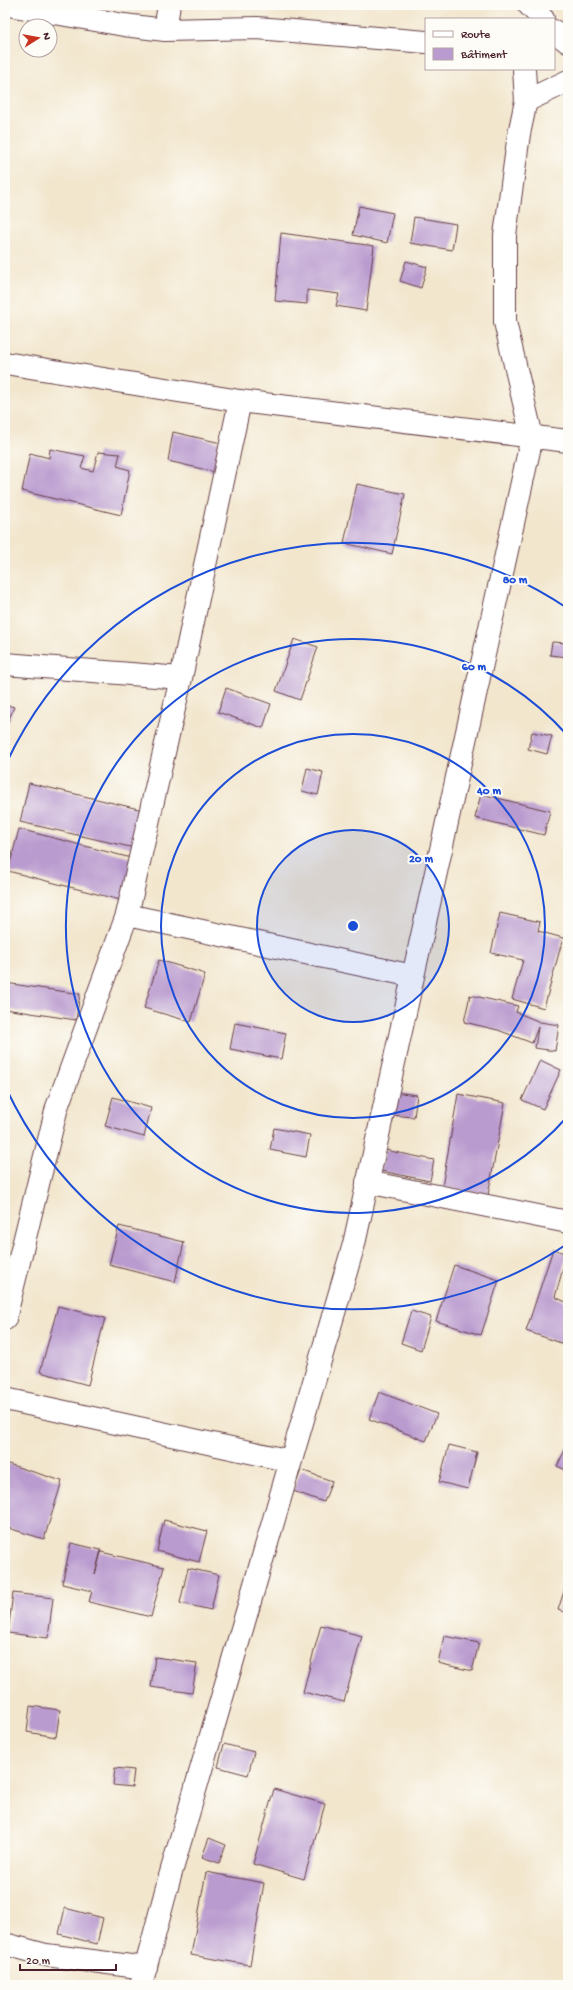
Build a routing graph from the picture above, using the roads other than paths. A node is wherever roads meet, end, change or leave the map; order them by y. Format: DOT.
graph roads {
  1 [pos="8,5"];
  2 [pos="169,5"];
  3 [pos="519,5"];
  4 [pos="529,5"];
  5 [pos="520,18"];
  6 [pos="542,18"];
  7 [pos="165,30"];
  8 [pos="555,32"];
  9 [pos="425,42"];
  10 [pos="568,42"];
  11 [pos="524,70"];
  12 [pos="568,81"];
  13 [pos="526,101"];
  14 [pos="5,364"];
  15 [pos="240,401"];
  16 [pos="532,437"];
  17 [pos="568,441"];
  18 [pos="5,664"];
  19 [pos="181,678"];
  20 [pos="126,916"];
  21 [pos="413,976"];
  22 [pos="367,1182"];
  23 [pos="567,1216"];
  24 [pos="5,1318"];
  25 [pos="5,1399"];
  26 [pos="291,1461"];
  27 [pos="5,1944"];
  28 [pos="143,1977"];
  1 -- 7 [label="street"];
  2 -- 7 [label="street"];
  3 -- 5 [label="street"];
  4 -- 6 [label="street"];
  7 -- 9 [label="street"];
  8 -- 10 [label="street"];
  11 -- 13 [label="street"];
  12 -- 13 [label="street"];
  13 -- 16 [label="street"];
  14 -- 15 [label="street"];
  15 -- 16 [label="street"];
  15 -- 19 [label="street"];
  16 -- 17 [label="street"];
  16 -- 21 [label="street"];
  18 -- 19 [label="street"];
  19 -- 20 [label="street"];
  20 -- 21 [label="street"];
  20 -- 24 [label="street"];
  21 -- 22 [label="street"];
  22 -- 23 [label="street"];
  22 -- 26 [label="street"];
  25 -- 26 [label="street"];
  26 -- 28 [label="street"];
  27 -- 28 [label="street"];
}
